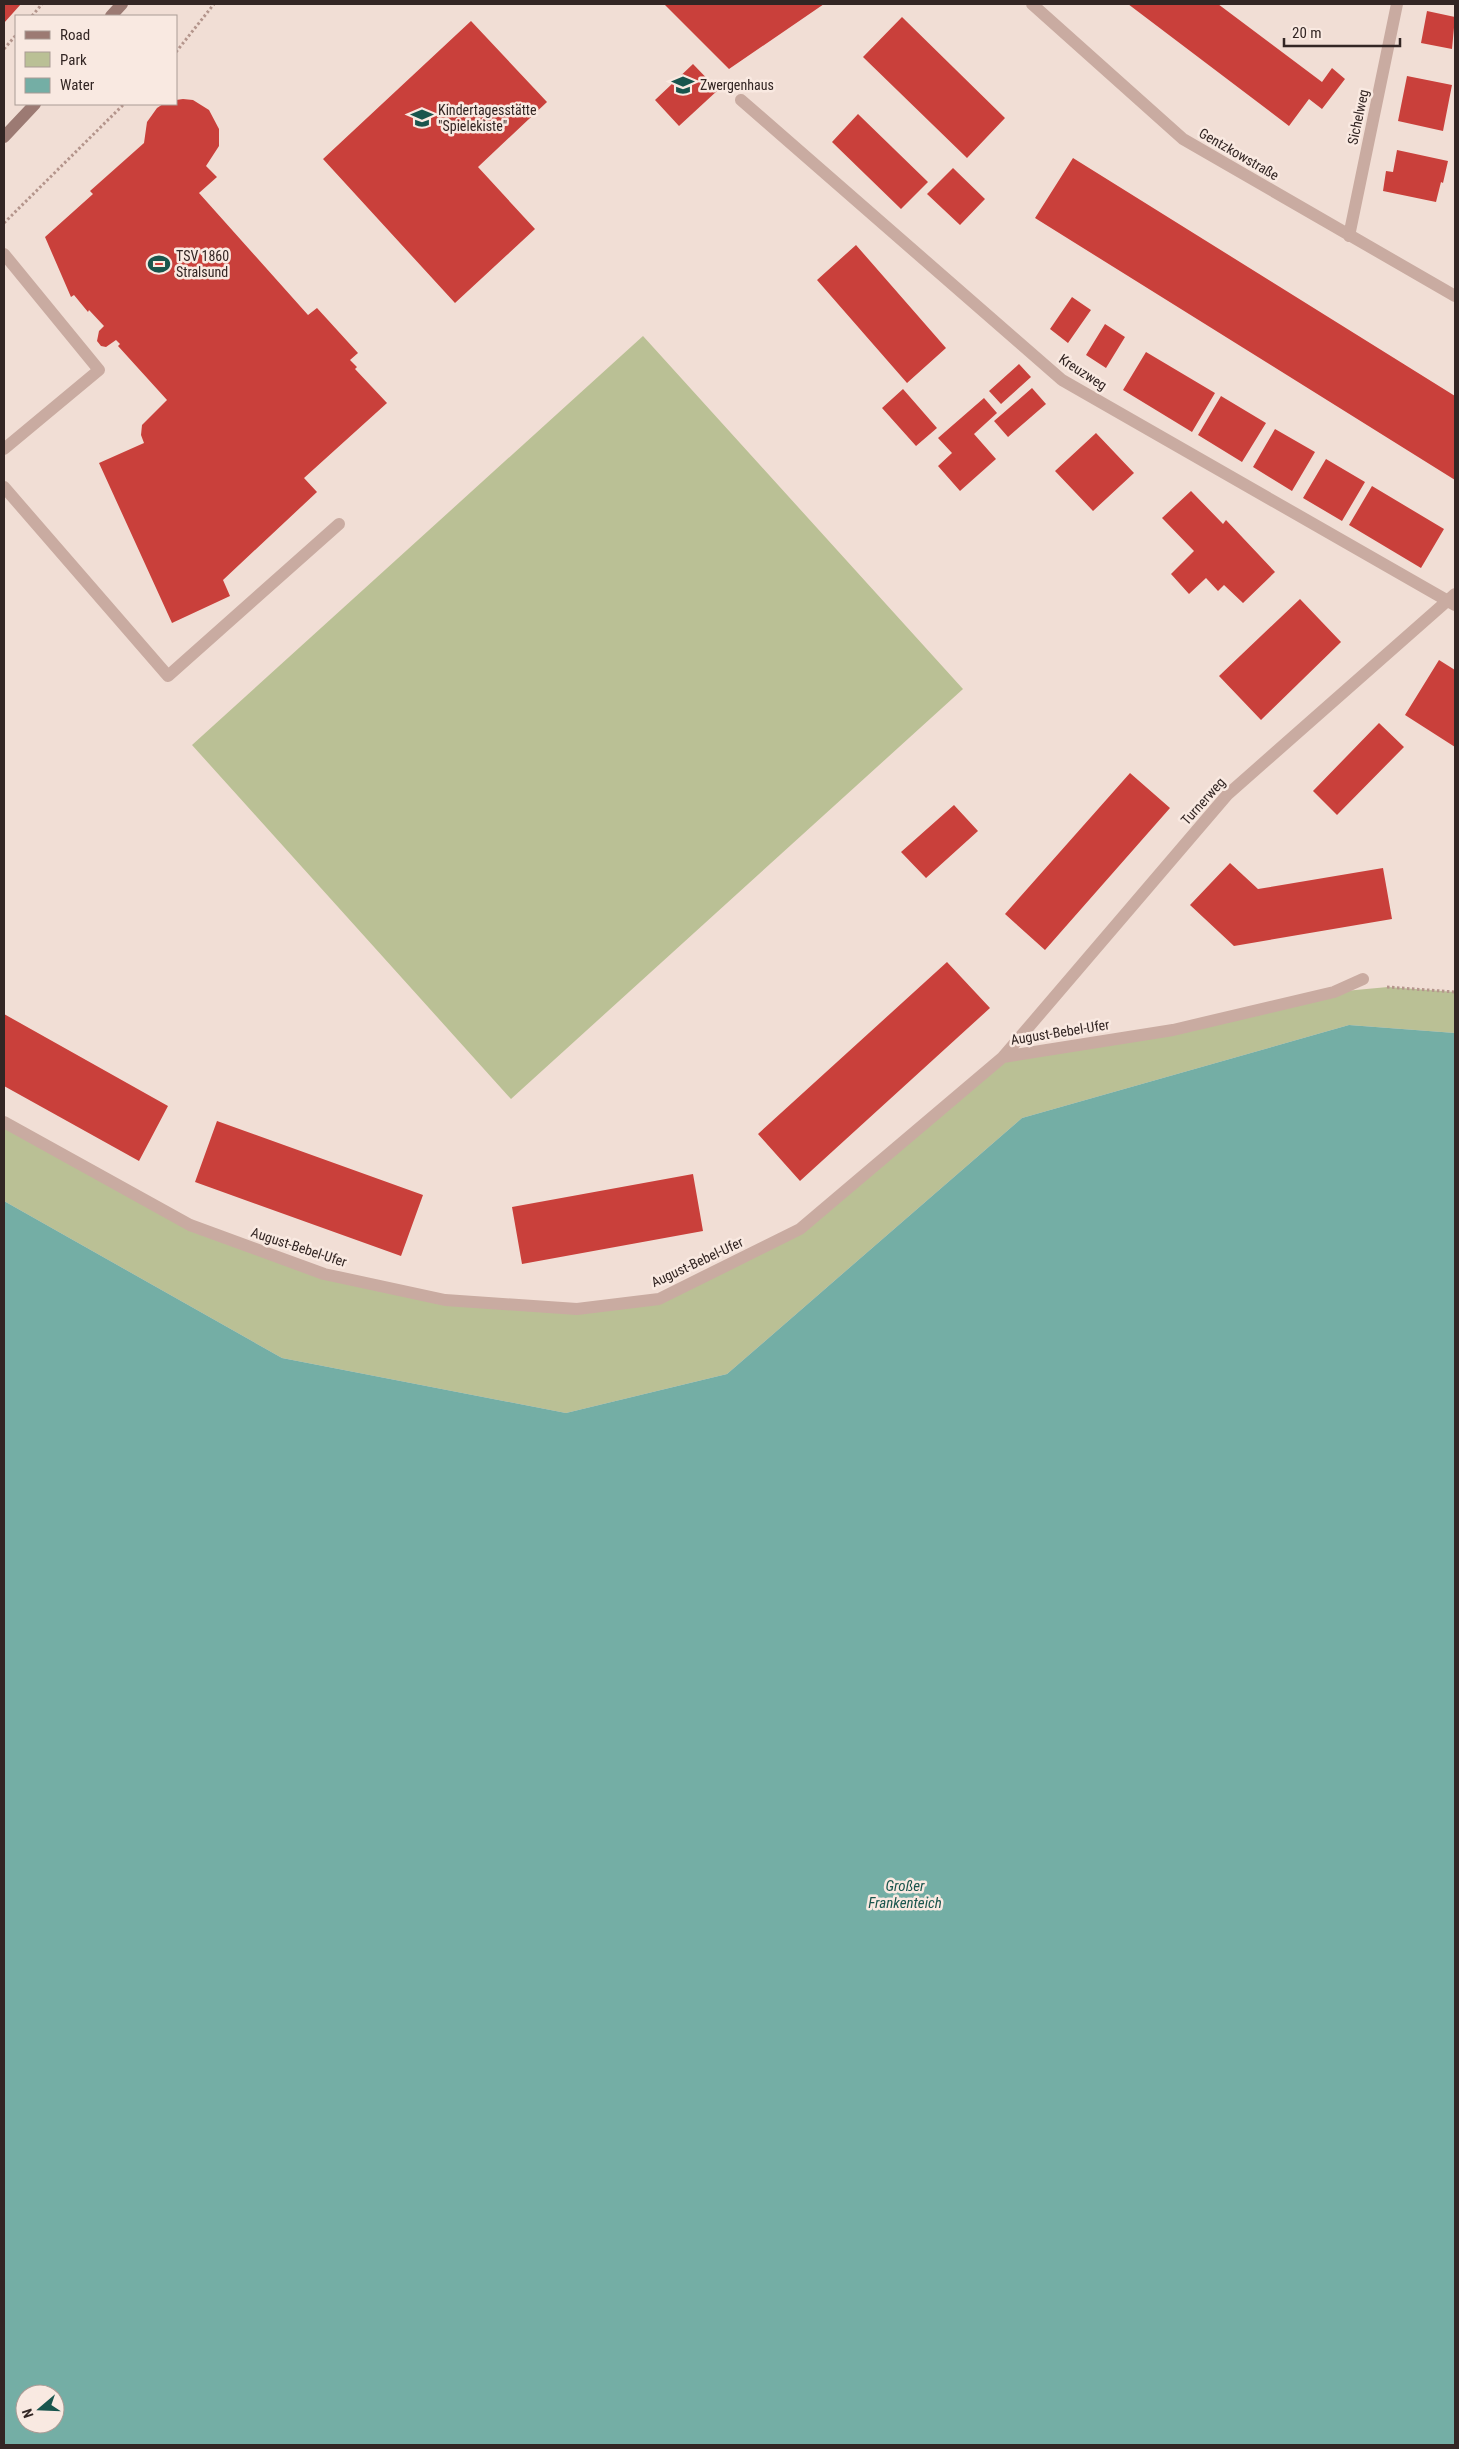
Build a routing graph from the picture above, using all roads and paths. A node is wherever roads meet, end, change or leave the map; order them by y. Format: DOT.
graph roads {
  1 [pos="42,4"];
  2 [pos="122,4"];
  3 [pos="214,4"];
  4 [pos="1032,4"];
  5 [pos="1397,4"];
  6 [pos="33,15"];
  7 [pos="112,15"];
  8 [pos="15,35"];
  9 [pos="4,49"];
  10 [pos="178,49"];
  11 [pos="741,100"];
  12 [pos="33,105"];
  13 [pos="123,105"];
  14 [pos="4,138"];
  15 [pos="4,223"];
  16 [pos="1349,236"];
  17 [pos="4,254"];
  18 [pos="1455,296"];
  19 [pos="4,449"];
  20 [pos="4,487"];
  21 [pos="339,524"];
  22 [pos="1453,600"];
  23 [pos="1363,979"];
  24 [pos="1379,988"];
  25 [pos="1455,992"];
  26 [pos="1003,1056"];
  27 [pos="4,1122"];
  1 -- 6 [label="path"];
  2 -- 7 [label="main road"];
  3 -- 10 [label="path"];
  4 -- 16 [label="street, Gentzkowstraße"];
  5 -- 16 [label="street, Sichelweg"];
  8 -- 9 [label="path"];
  11 -- 22 [label="street, Kreuzweg"];
  12 -- 14 [label="main road"];
  13 -- 15 [label="path"];
  16 -- 18 [label="street, Gentzkowstraße"];
  17 -- 19 [label="street"];
  20 -- 21 [label="street"];
  22 -- 26 [label="street, Turnerweg"];
  23 -- 26 [label="street, August-Bebel-Ufer"];
  24 -- 25 [label="path"];
  26 -- 27 [label="street, August-Bebel-Ufer"];
}
